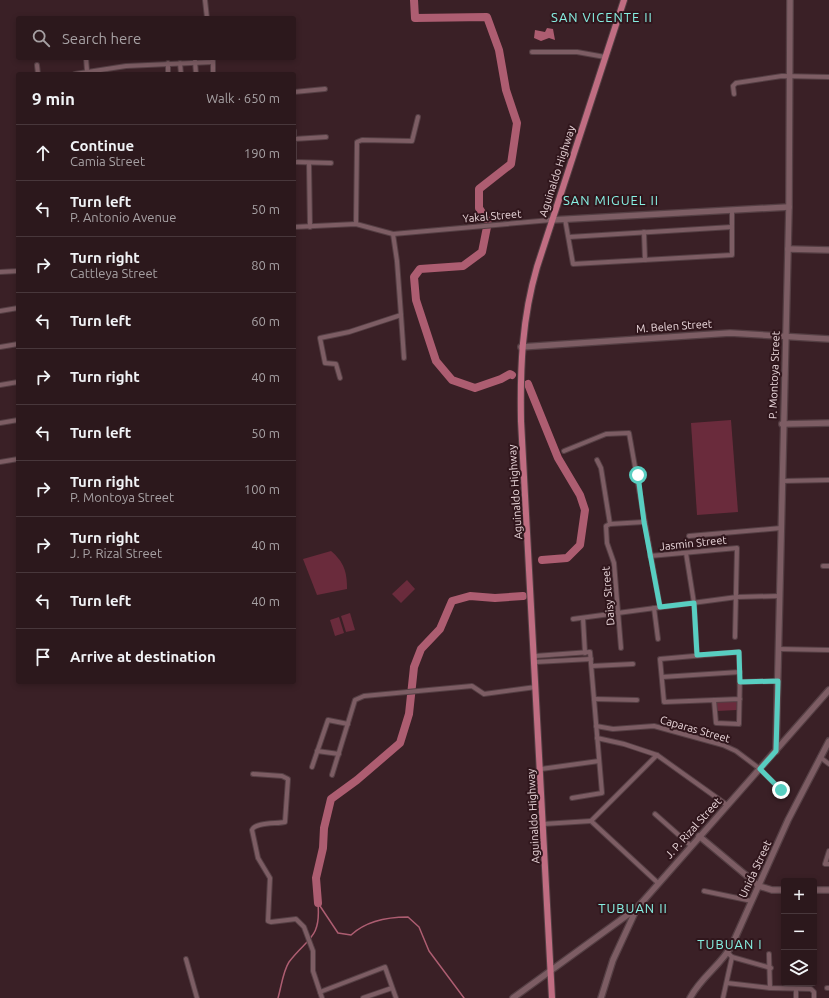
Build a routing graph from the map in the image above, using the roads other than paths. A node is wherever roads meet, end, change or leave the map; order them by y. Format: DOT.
graph roads {
  1 [pos="205,0"];
  2 [pos="624,0"];
  3 [pos="790,0"];
  4 [pos="207,16"];
  5 [pos="532,52"];
  6 [pos="605,57"];
  7 [pos="86,60"];
  8 [pos="212,60"];
  9 [pos="195,62"];
  10 [pos="168,63"];
  11 [pos="180,63"];
  12 [pos="37,64"];
  13 [pos="38,72"];
  14 [pos="87,72"];
  15 [pos="95,72"];
  16 [pos="168,72"];
  17 [pos="181,72"];
  18 [pos="196,72"];
  19 [pos="213,72"];
  20 [pos="790,75"];
  21 [pos="829,77"];
  22 [pos="325,89"];
  23 [pos="296,92"];
  24 [pos="734,94"];
  25 [pos="418,117"];
  26 [pos="326,137"];
  27 [pos="296,139"];
  28 [pos="296,162"];
  29 [pos="309,163"];
  30 [pos="331,163"];
  31 [pos="789,207"];
  32 [pos="732,211"];
  33 [pos="551,220"];
  34 [pos="565,220"];
  35 [pos="356,224"];
  36 [pos="296,227"];
  37 [pos="310,227"];
  38 [pos="732,227"];
  39 [pos="644,232"];
  40 [pos="392,234"];
  41 [pos="569,237"];
  42 [pos="788,249"];
  43 [pos="829,250"];
  44 [pos="645,260"];
  45 [pos="16,271"];
  46 [pos="0,272"];
  47 [pos="16,308"];
  48 [pos="0,311"];
  49 [pos="401,315"];
  50 [pos="785,337"];
  51 [pos="829,339"];
  52 [pos="16,344"];
  53 [pos="0,347"];
  54 [pos="521,347"];
  55 [pos="404,358"];
  56 [pos="340,378"];
  57 [pos="16,382"];
  58 [pos="0,384"];
  59 [pos="16,420"];
  60 [pos="0,423"];
  61 [pos="782,424"];
  62 [pos="829,424"];
  63 [pos="564,451"];
  64 [pos="16,459"];
  65 [pos="597,460"];
  66 [pos="0,462"];
  67 [pos="829,480"];
  68 [pos="782,481"];
  69 [pos="644,522"];
  70 [pos="610,524"];
  71 [pos="781,528"];
  72 [pos="690,536"];
  73 [pos="686,553"];
  74 [pos="650,556"];
  75 [pos="823,566"];
  76 [pos="829,566"];
  77 [pos="780,596"];
  78 [pos="736,597"];
  79 [pos="694,603"];
  80 [pos="660,607"];
  81 [pos="654,608"];
  82 [pos="618,613"];
  83 [pos="583,618"];
  84 [pos="573,619"];
  85 [pos="735,637"];
  86 [pos="658,639"];
  87 [pos="621,648"];
  88 [pos="778,649"];
  89 [pos="829,650"];
  90 [pos="585,653"];
  91 [pos="697,655"];
  92 [pos="535,659"];
  93 [pos="591,659"];
  94 [pos="633,664"];
  95 [pos="592,666"];
  96 [pos="740,672"];
  97 [pos="662,677"];
  98 [pos="778,681"];
  99 [pos="740,682"];
  100 [pos="536,687"];
  101 [pos="829,690"];
  102 [pos="740,699"];
  103 [pos="594,700"];
  104 [pos="637,700"];
  105 [pos="714,700"];
  106 [pos="348,724"];
  107 [pos="596,726"];
  108 [pos="597,738"];
  109 [pos="829,741"];
  110 [pos="317,751"];
  111 [pos="776,751"];
  112 [pos="339,754"];
  113 [pos="657,755"];
  114 [pos="820,757"];
  115 [pos="599,761"];
  116 [pos="829,764"];
  117 [pos="312,767"];
  118 [pos="541,769"];
  119 [pos="760,769"];
  120 [pos="253,774"];
  121 [pos="332,775"];
  122 [pos="781,790"];
  123 [pos="572,798"];
  124 [pos="727,805"];
  125 [pos="655,814"];
  126 [pos="591,821"];
  127 [pos="543,824"];
  128 [pos="699,836"];
  129 [pos="690,846"];
  130 [pos="829,851"];
  131 [pos="827,864"];
  132 [pos="658,883"];
  133 [pos="759,886"];
  134 [pos="781,890"];
  135 [pos="817,890"];
  136 [pos="829,890"];
  137 [pos="704,891"];
  138 [pos="752,901"];
  139 [pos="637,908"];
  140 [pos="769,954"];
  141 [pos="730,955"];
  142 [pos="186,959"];
  143 [pos="771,968"];
  144 [pos="550,972"];
  145 [pos="727,983"];
  146 [pos="392,988"];
  147 [pos="770,988"];
  148 [pos="796,989"];
  149 [pos="320,992"];
  150 [pos="197,998"];
  151 [pos="322,998"];
  152 [pos="363,998"];
  153 [pos="396,998"];
  154 [pos="513,998"];
  155 [pos="552,998"];
  156 [pos="601,998"];
  157 [pos="690,998"];
  158 [pos="723,998"];
  159 [pos="796,998"];
  160 [pos="814,998"];
  1 -- 4 [label="street"];
  2 -- 6 [label="main road, Aguinaldo Highway"];
  3 -- 20 [label="street, P. Montoya Street"];
  5 -- 6 [label="street"];
  6 -- 33 [label="main road, Aguinaldo Highway"];
  7 -- 14 [label="street"];
  8 -- 9 [label="street"];
  8 -- 19 [label="street"];
  9 -- 11 [label="street"];
  9 -- 18 [label="street"];
  10 -- 11 [label="street"];
  10 -- 15 [label="street"];
  10 -- 16 [label="street"];
  11 -- 17 [label="street"];
  12 -- 13 [label="street"];
  14 -- 15 [label="street"];
  20 -- 21 [label="street"];
  20 -- 24 [label="street"];
  20 -- 31 [label="street, P. Montoya Street"];
  22 -- 23 [label="street"];
  25 -- 35 [label="street"];
  26 -- 27 [label="street"];
  28 -- 29 [label="street"];
  29 -- 30 [label="street"];
  29 -- 37 [label="street"];
  31 -- 32 [label="street, Yakal Street"];
  31 -- 42 [label="street, P. Montoya Street"];
  32 -- 34 [label="street, Yakal Street"];
  32 -- 38 [label="street"];
  33 -- 34 [label="street, Yakal Street"];
  33 -- 40 [label="street, Yakal Street"];
  33 -- 54 [label="main road, Aguinaldo Highway"];
  34 -- 41 [label="street"];
  35 -- 37 [label="street, Yakal Street"];
  35 -- 40 [label="street, Yakal Street"];
  36 -- 37 [label="street, Yakal Street"];
  38 -- 39 [label="street"];
  38 -- 44 [label="street"];
  39 -- 41 [label="street"];
  39 -- 44 [label="street"];
  40 -- 49 [label="street"];
  41 -- 44 [label="street"];
  42 -- 43 [label="street"];
  42 -- 50 [label="street, P. Montoya Street"];
  45 -- 46 [label="street"];
  47 -- 48 [label="street"];
  49 -- 55 [label="street"];
  49 -- 56 [label="street"];
  50 -- 51 [label="street, M. Belen Street"];
  50 -- 54 [label="street, M. Belen Street"];
  50 -- 61 [label="street, P. Montoya Street"];
  52 -- 53 [label="street"];
  54 -- 92 [label="main road, Aguinaldo Highway"];
  57 -- 58 [label="street"];
  59 -- 60 [label="street"];
  61 -- 62 [label="street"];
  61 -- 68 [label="street, P. Montoya Street"];
  63 -- 69 [label="street"];
  64 -- 66 [label="street"];
  65 -- 70 [label="street, Daisy Street"];
  67 -- 68 [label="street"];
  68 -- 71 [label="street, P. Montoya Street"];
  69 -- 70 [label="street"];
  69 -- 74 [label="street"];
  70 -- 82 [label="street, Daisy Street"];
  71 -- 72 [label="street"];
  71 -- 77 [label="street, P. Montoya Street"];
  73 -- 74 [label="street, Jasmin Street"];
  73 -- 78 [label="street, Jasmin Street"];
  73 -- 79 [label="street"];
  74 -- 80 [label="street"];
  75 -- 76 [label="street"];
  77 -- 78 [label="street"];
  77 -- 88 [label="street, P. Montoya Street"];
  78 -- 79 [label="street"];
  78 -- 85 [label="street"];
  79 -- 80 [label="street"];
  79 -- 91 [label="street"];
  80 -- 81 [label="street"];
  81 -- 82 [label="street"];
  81 -- 86 [label="street"];
  82 -- 83 [label="street"];
  82 -- 87 [label="street, Daisy Street"];
  83 -- 84 [label="street"];
  83 -- 90 [label="street"];
  88 -- 89 [label="street"];
  88 -- 98 [label="street, P. Montoya Street"];
  90 -- 92 [label="street"];
  90 -- 93 [label="street"];
  91 -- 96 [label="street"];
  91 -- 97 [label="street"];
  92 -- 93 [label="street"];
  92 -- 100 [label="main road, Aguinaldo Highway"];
  93 -- 95 [label="street"];
  94 -- 95 [label="street"];
  95 -- 103 [label="street"];
  96 -- 97 [label="street"];
  96 -- 99 [label="street"];
  97 -- 105 [label="street"];
  98 -- 99 [label="street"];
  98 -- 111 [label="street, P. Montoya Street"];
  99 -- 102 [label="street"];
  100 -- 106 [label="street"];
  100 -- 118 [label="main road, Aguinaldo Highway"];
  101 -- 111 [label="street, J. P. Rizal Street"];
  102 -- 105 [label="street"];
  102 -- 105 [label="street"];
  103 -- 104 [label="street"];
  103 -- 107 [label="street"];
  106 -- 110 [label="street"];
  106 -- 112 [label="street"];
  107 -- 108 [label="street"];
  107 -- 119 [label="street, Caparas Street"];
  108 -- 113 [label="street"];
  108 -- 115 [label="street"];
  109 -- 114 [label="street, Unida Street"];
  110 -- 112 [label="street"];
  110 -- 117 [label="street"];
  111 -- 119 [label="street, J. P. Rizal Street"];
  112 -- 121 [label="street"];
  113 -- 124 [label="street"];
  113 -- 126 [label="street"];
  114 -- 116 [label="street"];
  114 -- 133 [label="street, Unida Street"];
  115 -- 118 [label="street"];
  115 -- 123 [label="street"];
  118 -- 127 [label="main road, Aguinaldo Highway"];
  119 -- 122 [label="street, Caparas Street"];
  119 -- 124 [label="street, J. P. Rizal Street"];
  120 -- 149 [label="street"];
  124 -- 128 [label="street, J. P. Rizal Street"];
  125 -- 129 [label="street"];
  126 -- 127 [label="street"];
  126 -- 132 [label="street"];
  127 -- 144 [label="main road, Aguinaldo Highway"];
  128 -- 129 [label="street, J. P. Rizal Street"];
  128 -- 133 [label="street"];
  129 -- 132 [label="street, J. P. Rizal Street"];
  130 -- 131 [label="street"];
  132 -- 139 [label="street, J. P. Rizal Street"];
  133 -- 134 [label="street"];
  133 -- 138 [label="street, Unida Street"];
  135 -- 136 [label="street"];
  137 -- 138 [label="street"];
  138 -- 141 [label="street, Unida Street"];
  139 -- 144 [label="street"];
  139 -- 156 [label="street, J. P. Rizal Street"];
  140 -- 143 [label="street"];
  141 -- 143 [label="street"];
  141 -- 145 [label="street"];
  141 -- 157 [label="street, Unida Street"];
  142 -- 150 [label="street"];
  143 -- 147 [label="street"];
  144 -- 154 [label="street"];
  144 -- 155 [label="main road, Aguinaldo Highway"];
  145 -- 147 [label="street"];
  145 -- 158 [label="street"];
  146 -- 149 [label="street"];
  146 -- 152 [label="street"];
  146 -- 153 [label="street"];
  147 -- 148 [label="street"];
  148 -- 159 [label="street"];
  148 -- 160 [label="street"];
  149 -- 151 [label="street"];
}
